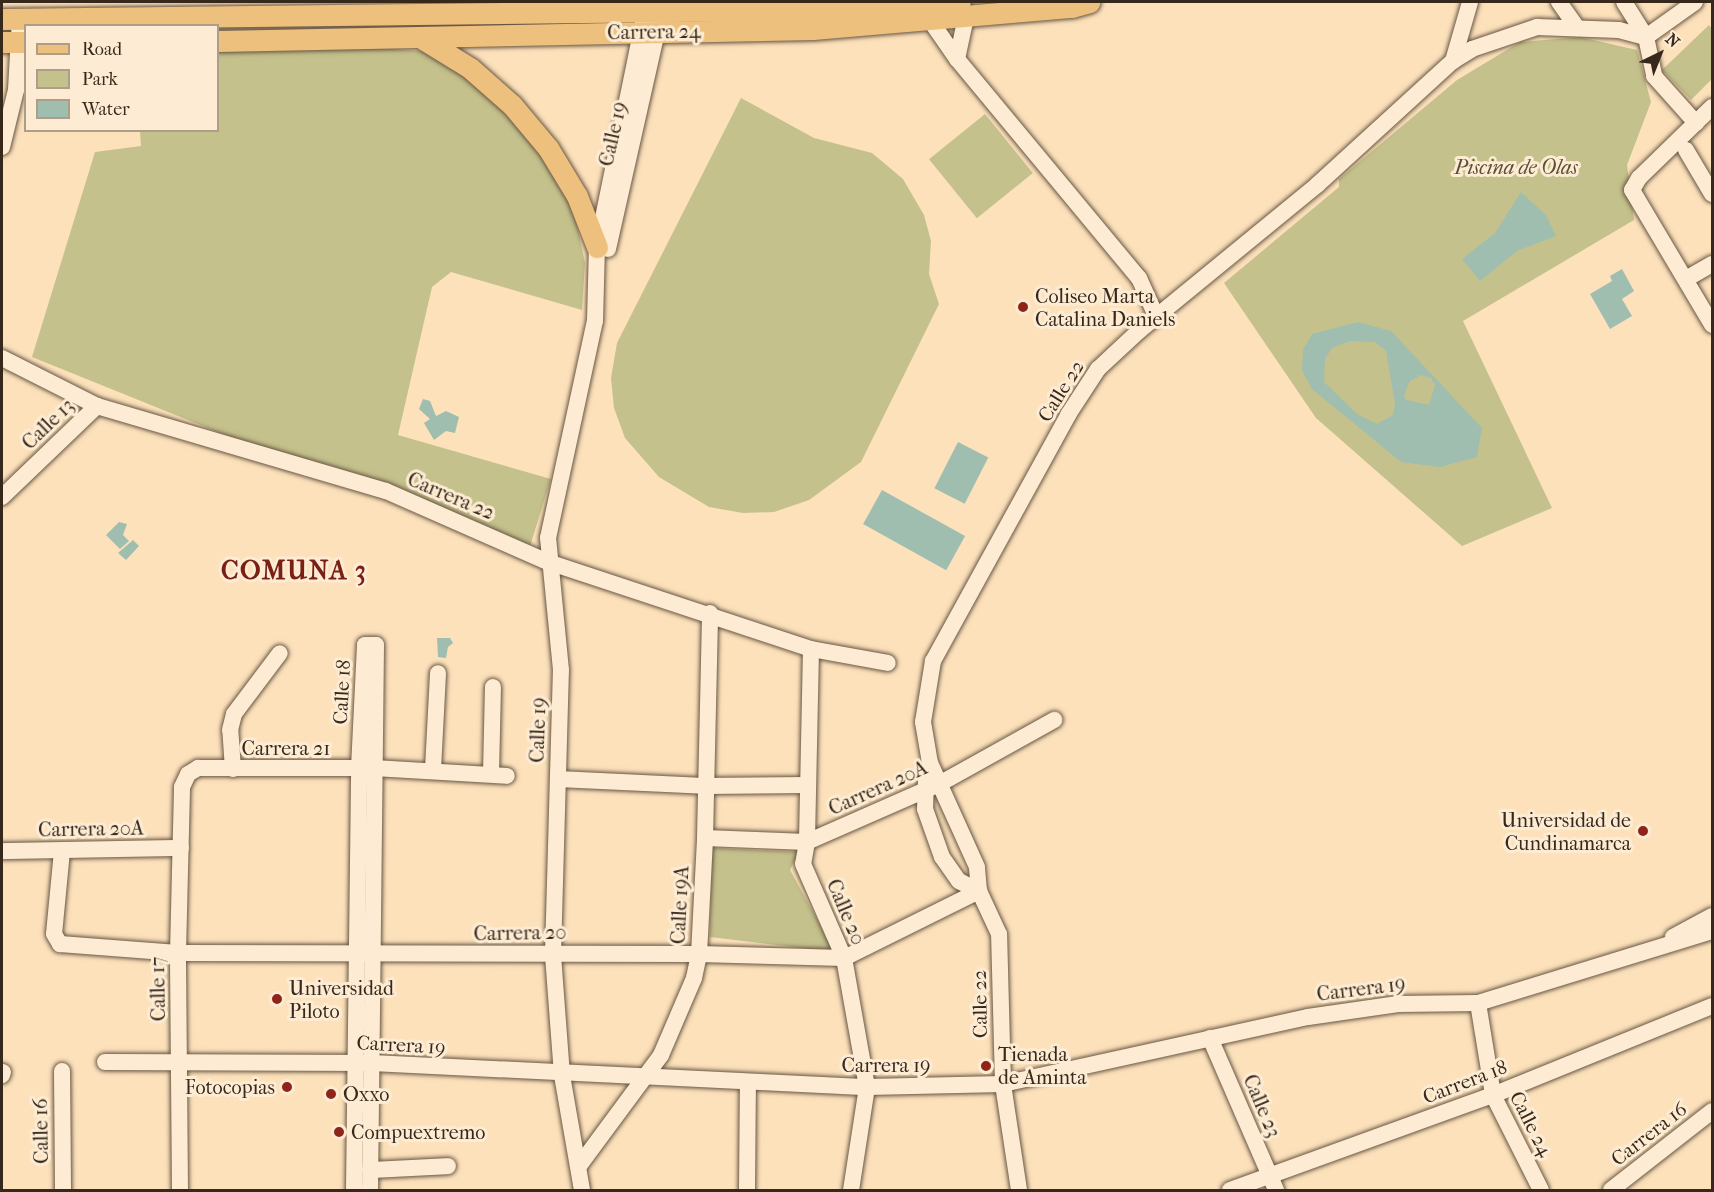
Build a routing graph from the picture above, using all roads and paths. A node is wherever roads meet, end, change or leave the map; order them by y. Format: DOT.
graph roads {
  1 [pos="1089,2"];
  2 [pos="1470,2"];
  3 [pos="1558,2"];
  4 [pos="1624,2"];
  5 [pos="1695,2"];
  6 [pos="963,9"];
  7 [pos="652,15"];
  8 [pos="11,19"];
  9 [pos="930,20"];
  10 [pos="1577,28"];
  11 [pos="1646,37"];
  12 [pos="423,39"];
  13 [pos="219,41"];
  14 [pos="16,42"];
  15 [pos="957,59"];
  16 [pos="1453,61"];
  17 [pos="1713,107"];
  18 [pos="1696,123"];
  19 [pos="629,130"];
  20 [pos="2,147"];
  21 [pos="1686,150"];
  22 [pos="1713,194"];
  23 [pos="597,247"];
  24 [pos="1713,264"];
  25 [pos="599,275"];
  26 [pos="1686,279"];
  27 [pos="1156,316"];
  28 [pos="1713,325"];
  29 [pos="2,358"];
  30 [pos="97,406"];
  31 [pos="2,496"];
  32 [pos="548,561"];
  33 [pos="710,612"];
  34 [pos="811,649"];
  35 [pos="280,653"];
  36 [pos="888,663"];
  37 [pos="438,673"];
  38 [pos="493,687"];
  39 [pos="1054,720"];
  40 [pos="930,763"];
  41 [pos="367,768"];
  42 [pos="233,769"];
  43 [pos="433,769"];
  44 [pos="558,779"];
  45 [pos="939,784"];
  46 [pos="807,785"];
  47 [pos="704,786"];
  48 [pos="182,787"];
  49 [pos="923,791"];
  50 [pos="705,838"];
  51 [pos="807,842"];
  52 [pos="182,848"];
  53 [pos="2,850"];
  54 [pos="62,851"];
  55 [pos="979,891"];
  56 [pos="1713,916"];
  57 [pos="1713,931"];
  58 [pos="1651,950"];
  59 [pos="178,954"];
  60 [pos="553,954"];
  61 [pos="699,954"];
  62 [pos="363,956"];
  63 [pos="844,958"];
  64 [pos="1478,1003"];
  65 [pos="1713,1006"];
  66 [pos="1210,1038"];
  67 [pos="105,1062"];
  68 [pos="181,1063"];
  69 [pos="364,1063"];
  70 [pos="62,1071"];
  71 [pos="562,1075"];
  72 [pos="645,1079"];
  73 [pos="748,1083"];
  74 [pos="1003,1084"];
  75 [pos="867,1087"];
  76 [pos="1493,1095"];
  77 [pos="1713,1111"];
  78 [pos="448,1166"];
  79 [pos="579,1166"];
  80 [pos="370,1170"];
  81 [pos="1273,1184"];
  82 [pos="63,1191"];
  83 [pos="180,1191"];
  84 [pos="354,1191"];
  85 [pos="370,1191"];
  86 [pos="582,1191"];
  87 [pos="747,1191"];
  88 [pos="851,1191"];
  89 [pos="1019,1191"];
  90 [pos="1230,1191"];
  91 [pos="1541,1191"];
  92 [pos="1611,1191"];
  1 -- 6 [label="main road, Carrera 24"];
  2 -- 16 [label="street"];
  3 -- 10 [label="street"];
  4 -- 11 [label="street"];
  5 -- 11 [label="street"];
  6 -- 7 [label="main road, Carrera 24"];
  6 -- 9 [label="main road, Carrera 24"];
  6 -- 15 [label="street"];
  7 -- 8 [label="main road, Carrera 24"];
  7 -- 9 [label="main road, Carrera 24"];
  7 -- 12 [label="main road, Carrera 24"];
  7 -- 19 [label="street, Calle 19"];
  8 -- 14 [label="street"];
  9 -- 15 [label="street"];
  10 -- 11 [label="street, Calle 22"];
  10 -- 16 [label="street, Calle 22"];
  11 -- 18 [label="street"];
  12 -- 13 [label="main road, Carrera 24"];
  12 -- 23 [label="main road"];
  14 -- 20 [label="street"];
  15 -- 27 [label="street"];
  16 -- 27 [label="street, Calle 22"];
  17 -- 18 [label="street"];
  18 -- 26 [label="street"];
  19 -- 23 [label="street, Calle 19"];
  19 -- 25 [label="street, Calle 19"];
  21 -- 22 [label="street"];
  23 -- 25 [label="street, Calle 19"];
  24 -- 26 [label="street"];
  25 -- 32 [label="street, Calle 19"];
  26 -- 28 [label="street"];
  27 -- 40 [label="street, Calle 22"];
  29 -- 30 [label="street, Carrera 22"];
  30 -- 31 [label="street, Calle 13"];
  30 -- 32 [label="street, Carrera 22"];
  32 -- 33 [label="street, Carrera 22"];
  32 -- 44 [label="street, Calle 19"];
  33 -- 34 [label="street, Carrera 22"];
  33 -- 47 [label="street, Calle 19A"];
  34 -- 36 [label="street, Carrera 22"];
  34 -- 46 [label="street, Calle 20"];
  35 -- 42 [label="street"];
  37 -- 43 [label="street"];
  38 -- 43 [label="street, Carrera 21"];
  39 -- 45 [label="street, Carrera 20A"];
  40 -- 45 [label="street, Calle 22"];
  40 -- 49 [label="street, Calle 22"];
  41 -- 41 [label="street, Calle 18"];
  41 -- 42 [label="street, Carrera 21"];
  41 -- 43 [label="street, Carrera 21"];
  41 -- 62 [label="street, Calle 18"];
  42 -- 48 [label="street, Carrera 21"];
  44 -- 47 [label="street"];
  44 -- 60 [label="street, Calle 19"];
  45 -- 49 [label="street, Carrera 20A"];
  45 -- 55 [label="street, Calle 22"];
  46 -- 47 [label="street"];
  46 -- 51 [label="street, Calle 20"];
  47 -- 50 [label="street, Calle 19A"];
  48 -- 52 [label="street, Calle 17"];
  49 -- 51 [label="street, Carrera 20A"];
  49 -- 55 [label="street, Calle 22"];
  50 -- 51 [label="street, Carrera 20A"];
  50 -- 61 [label="street, Calle 19A"];
  51 -- 63 [label="street, Calle 20"];
  52 -- 54 [label="street, Carrera 20A"];
  52 -- 59 [label="street, Calle 17"];
  53 -- 54 [label="street, Carrera 20A"];
  54 -- 59 [label="street, Carrera 20"];
  55 -- 63 [label="street, Carrera 20"];
  55 -- 74 [label="street, Calle 22"];
  56 -- 58 [label="street, Carrera 19"];
  57 -- 58 [label="street, Carrera 19"];
  58 -- 64 [label="street, Carrera 19"];
  59 -- 62 [label="street, Carrera 20"];
  59 -- 68 [label="street, Calle 17"];
  60 -- 61 [label="street, Carrera 20"];
  60 -- 62 [label="street, Carrera 20"];
  60 -- 71 [label="street, Calle 19"];
  61 -- 63 [label="street, Carrera 20"];
  61 -- 72 [label="street, Calle 19A"];
  62 -- 69 [label="street, Calle 18"];
  63 -- 75 [label="street, Calle 20"];
  64 -- 66 [label="street, Carrera 19"];
  64 -- 76 [label="street, Calle 24"];
  65 -- 76 [label="street, Carrera 18"];
  66 -- 74 [label="street, Carrera 19"];
  66 -- 81 [label="street, Calle 23"];
  67 -- 68 [label="street, Carrera 19"];
  68 -- 69 [label="street, Carrera 19"];
  68 -- 83 [label="street, Calle 17"];
  69 -- 71 [label="street, Carrera 19"];
  69 -- 80 [label="street, Calle 18"];
  69 -- 84 [label="street, Calle 18"];
  70 -- 82 [label="street, Calle 16"];
  71 -- 72 [label="street, Carrera 19"];
  71 -- 79 [label="street, Calle 19"];
  72 -- 73 [label="street, Carrera 19"];
  72 -- 79 [label="street, Calle 19A"];
  73 -- 75 [label="street, Carrera 19"];
  73 -- 87 [label="street"];
  74 -- 75 [label="street, Carrera 19"];
  74 -- 89 [label="street, Calle 22"];
  75 -- 88 [label="street, Calle 20"];
  76 -- 81 [label="street, Carrera 18"];
  76 -- 91 [label="street, Calle 24"];
  77 -- 92 [label="street, Carrera 16"];
  78 -- 80 [label="street"];
  79 -- 86 [label="street, Calle 19"];
  80 -- 85 [label="street, Calle 18"];
  81 -- 90 [label="street, Carrera 18"];
}
